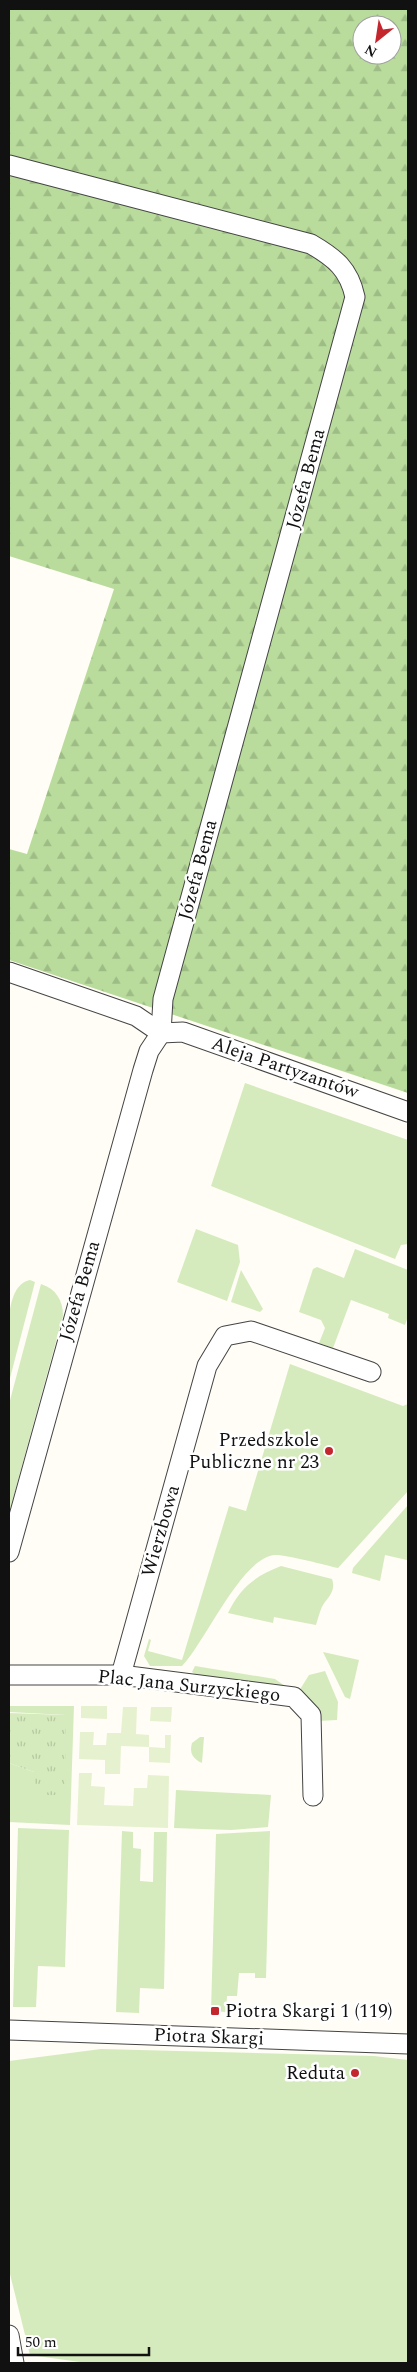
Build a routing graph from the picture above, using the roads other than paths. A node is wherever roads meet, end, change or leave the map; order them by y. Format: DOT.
graph roads {
  1 [pos="9,165"];
  2 [pos="9,972"];
  3 [pos="161,1033"];
  4 [pos="408,1112"];
  5 [pos="371,1372"];
  6 [pos="9,1552"];
  7 [pos="9,1675"];
  8 [pos="121,1675"];
  9 [pos="313,1796"];
  10 [pos="9,2030"];
  11 [pos="408,2044"];
  12 [pos="9,2337"];
  13 [pos="14,2363"];
  1 -- 3 [label="street, Józefa Bema"];
  2 -- 3 [label="street"];
  3 -- 4 [label="street, Aleja Partyzantów"];
  3 -- 6 [label="street, Józefa Bema"];
  5 -- 8 [label="street, Wierzbowa"];
  7 -- 8 [label="street, Plac Jana Surzyckiego"];
  8 -- 9 [label="street, Plac Jana Surzyckiego"];
  10 -- 11 [label="street, Piotra Skargi"];
  12 -- 13 [label="street"];
}
